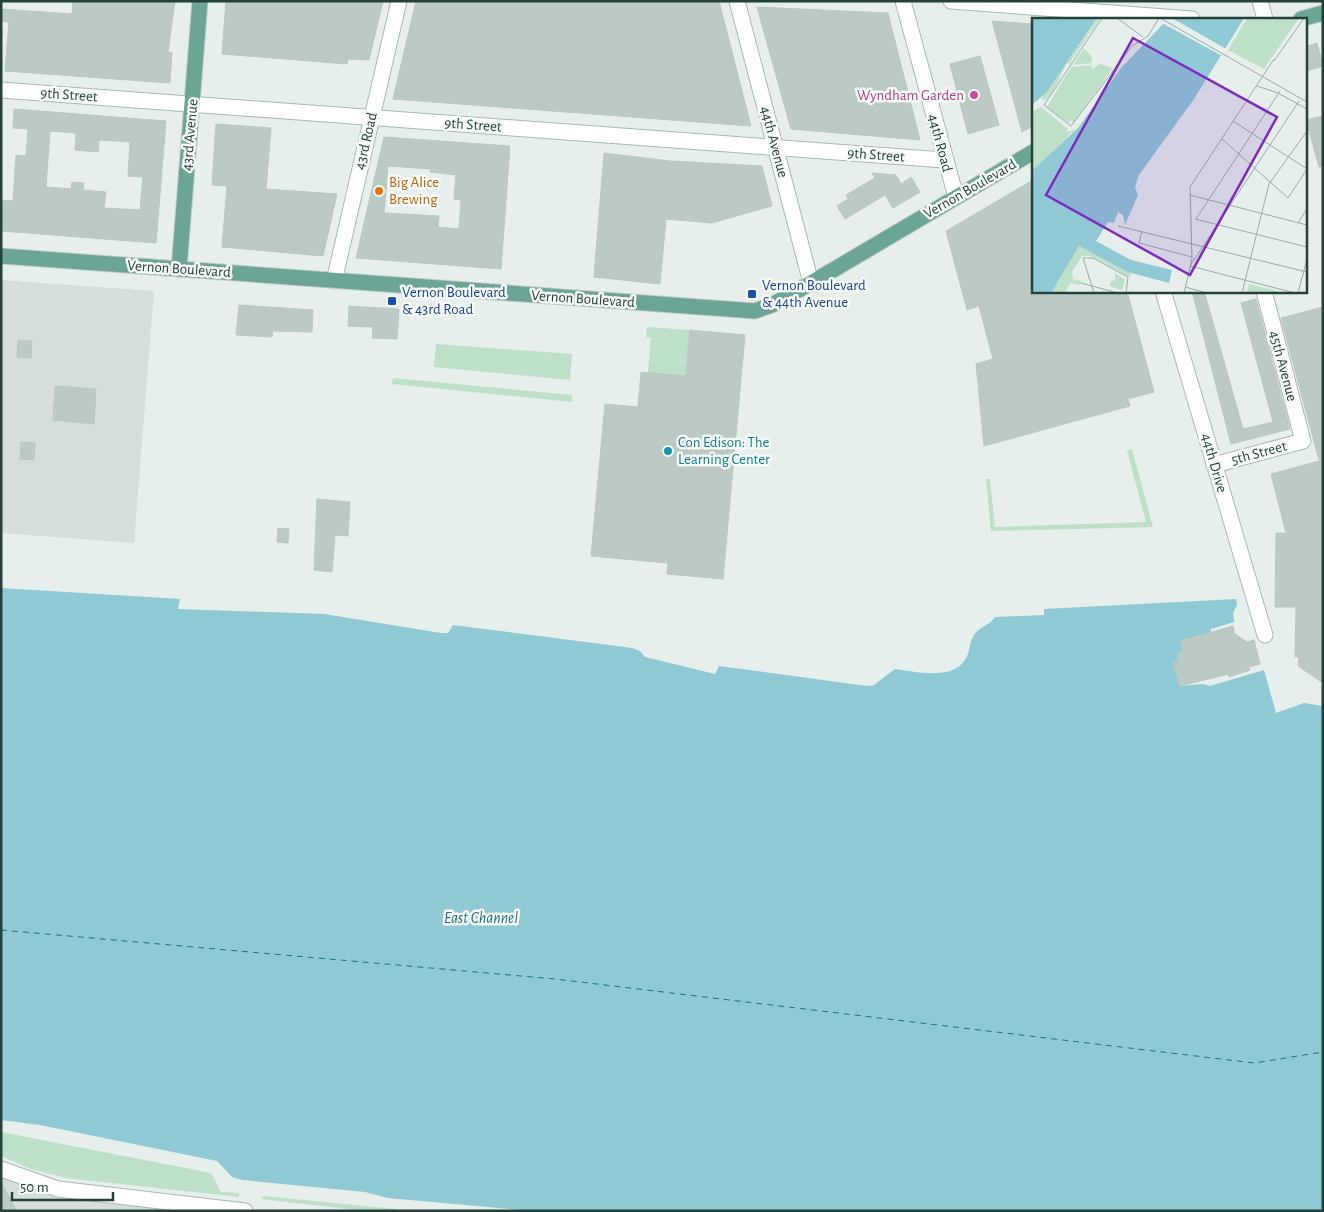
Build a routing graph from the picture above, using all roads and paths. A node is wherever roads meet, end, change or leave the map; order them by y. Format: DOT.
graph roads {
  1 [pos="200,1"];
  2 [pos="399,1"];
  3 [pos="737,1"];
  4 [pos="903,1"];
  5 [pos="951,1"];
  6 [pos="1260,1"];
  7 [pos="1084,10"];
  8 [pos="1323,13"];
  9 [pos="1180,18"];
  10 [pos="1265,18"];
  11 [pos="1304,18"];
  12 [pos="1,90"];
  13 [pos="193,104"];
  14 [pos="372,117"];
  15 [pos="776,148"];
  16 [pos="1032,153"];
  17 [pos="944,160"];
  18 [pos="956,197"];
  19 [pos="1,256"];
  20 [pos="179,269"];
  21 [pos="334,281"];
  22 [pos="811,283"];
  23 [pos="1163,292"];
  24 [pos="1264,292"];
  25 [pos="1303,441"];
  26 [pos="1214,465"];
  27 [pos="1264,635"];
  28 [pos="1,1169"];
  29 [pos="245,1211"];
  1 -- 13 [label="main road, 43rd Avenue"];
  2 -- 14 [label="street, 43rd Road"];
  3 -- 15 [label="street, 44th Avenue"];
  4 -- 17 [label="street, 44th Road"];
  5 -- 7 [label="street"];
  6 -- 10 [label="street"];
  7 -- 9 [label="street"];
  8 -- 11 [label="main road"];
  12 -- 13 [label="street, 9th Street"];
  13 -- 14 [label="street, 9th Street"];
  13 -- 20 [label="main road, 43rd Avenue"];
  14 -- 15 [label="street, 9th Street"];
  14 -- 21 [label="street, 43rd Road"];
  15 -- 17 [label="street, 9th Street"];
  15 -- 22 [label="street, 44th Avenue"];
  16 -- 18 [label="main road, Vernon Boulevard"];
  17 -- 18 [label="street, 44th Road"];
  18 -- 22 [label="main road, Vernon Boulevard"];
  19 -- 20 [label="main road, Vernon Boulevard"];
  20 -- 21 [label="main road, Vernon Boulevard"];
  21 -- 22 [label="main road, Vernon Boulevard"];
  23 -- 26 [label="street, 44th Drive"];
  24 -- 25 [label="street, 45th Avenue"];
  25 -- 26 [label="street, 5th Street"];
  26 -- 27 [label="street, 44th Drive"];
  28 -- 29 [label="street"];
}
